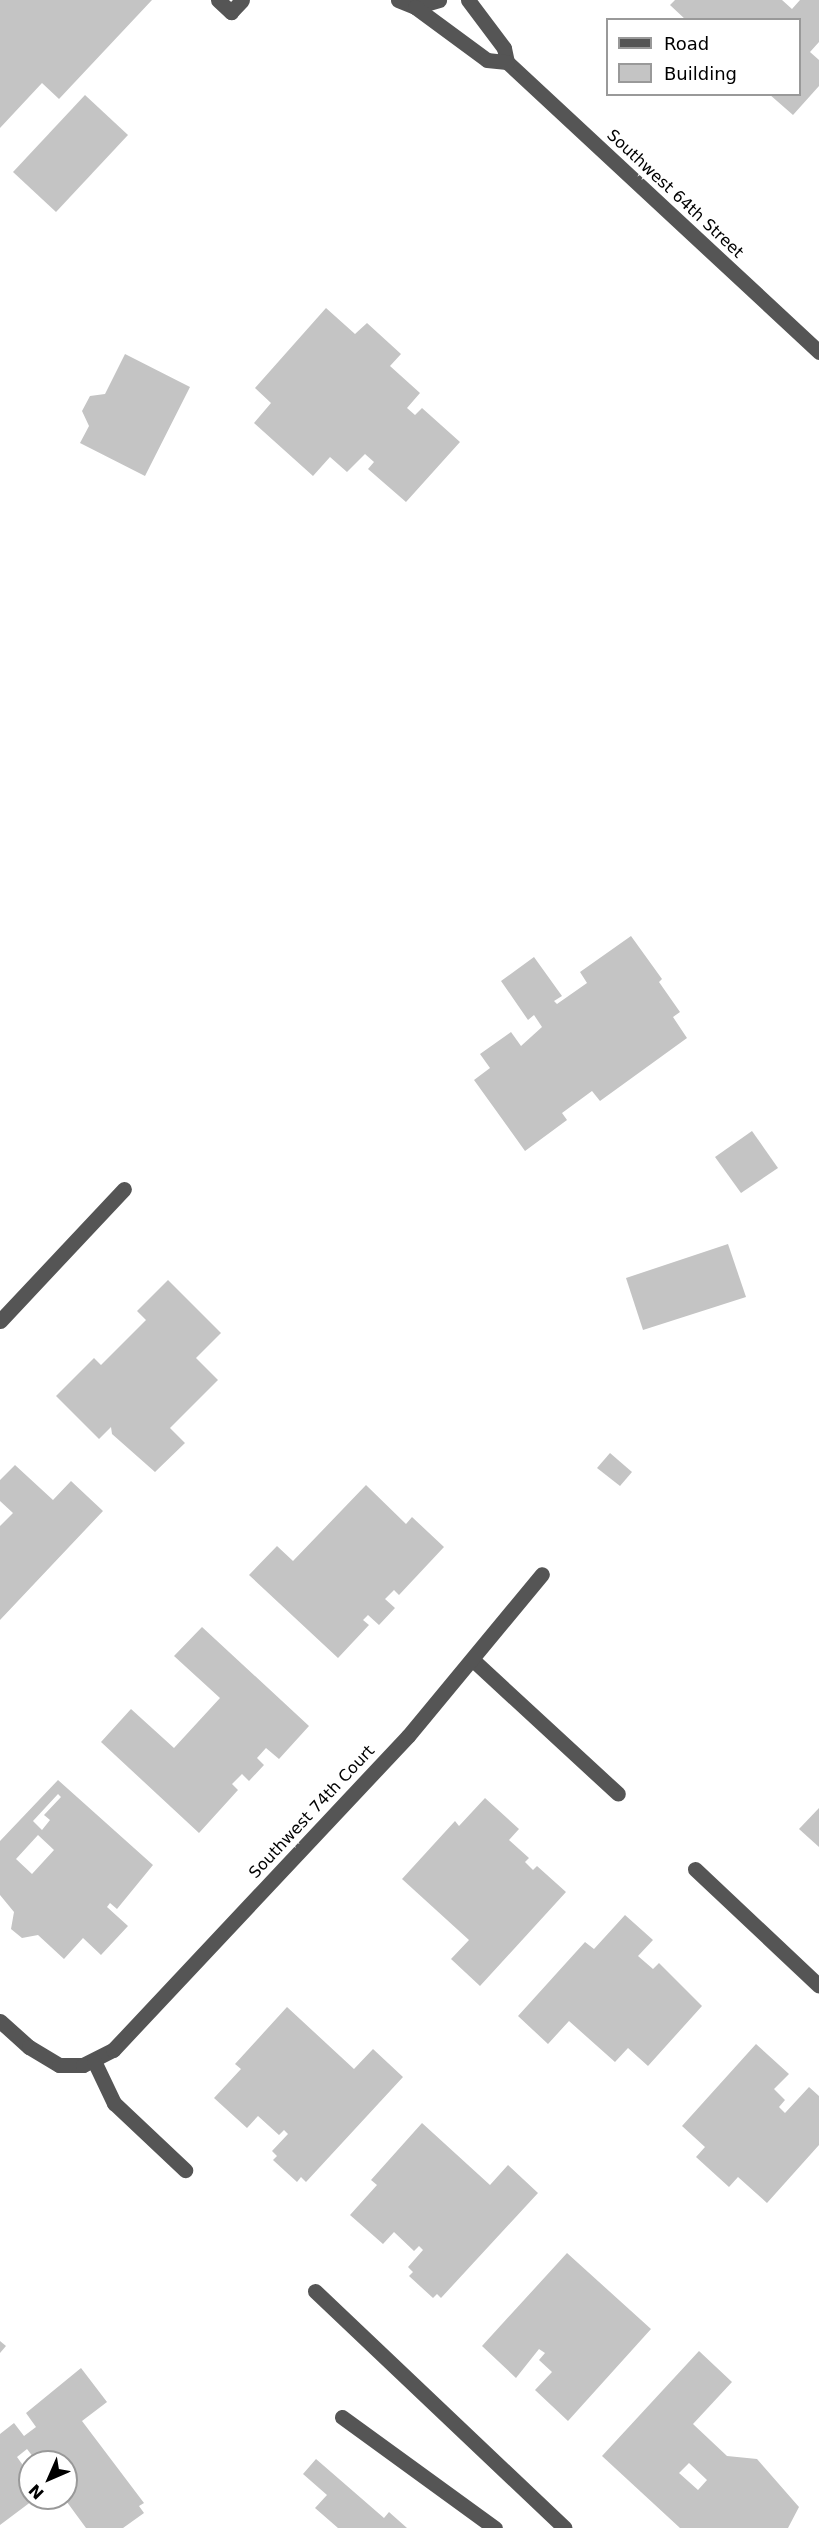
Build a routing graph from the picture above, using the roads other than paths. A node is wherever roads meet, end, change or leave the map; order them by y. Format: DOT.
graph roads {
  1 [pos="218,0"];
  2 [pos="242,0"];
  3 [pos="398,0"];
  4 [pos="439,0"];
  5 [pos="468,0"];
  6 [pos="415,7"];
  7 [pos="507,62"];
  8 [pos="819,352"];
  9 [pos="124,1189"];
  10 [pos="0,1321"];
  11 [pos="542,1574"];
  12 [pos="473,1660"];
  13 [pos="618,1794"];
  14 [pos="695,1869"];
  15 [pos="819,1986"];
  16 [pos="0,2021"];
  17 [pos="94,2061"];
  18 [pos="185,2170"];
  19 [pos="315,2291"];
  20 [pos="342,2417"];
  21 [pos="495,2528"];
  22 [pos="565,2528"];
  1 -- 2 [label="street"];
  3 -- 6 [label="street, Southwest 64th Street"];
  4 -- 6 [label="street"];
  5 -- 7 [label="street, Southwest 64th Street"];
  6 -- 7 [label="street, Southwest 64th Street"];
  7 -- 8 [label="street, Southwest 64th Street"];
  9 -- 10 [label="street"];
  11 -- 12 [label="street, Southwest 74th Court"];
  12 -- 13 [label="street"];
  12 -- 17 [label="street, Southwest 74th Court"];
  14 -- 15 [label="street"];
  16 -- 17 [label="street"];
  17 -- 18 [label="street"];
  19 -- 22 [label="street"];
  20 -- 21 [label="street"];
}
